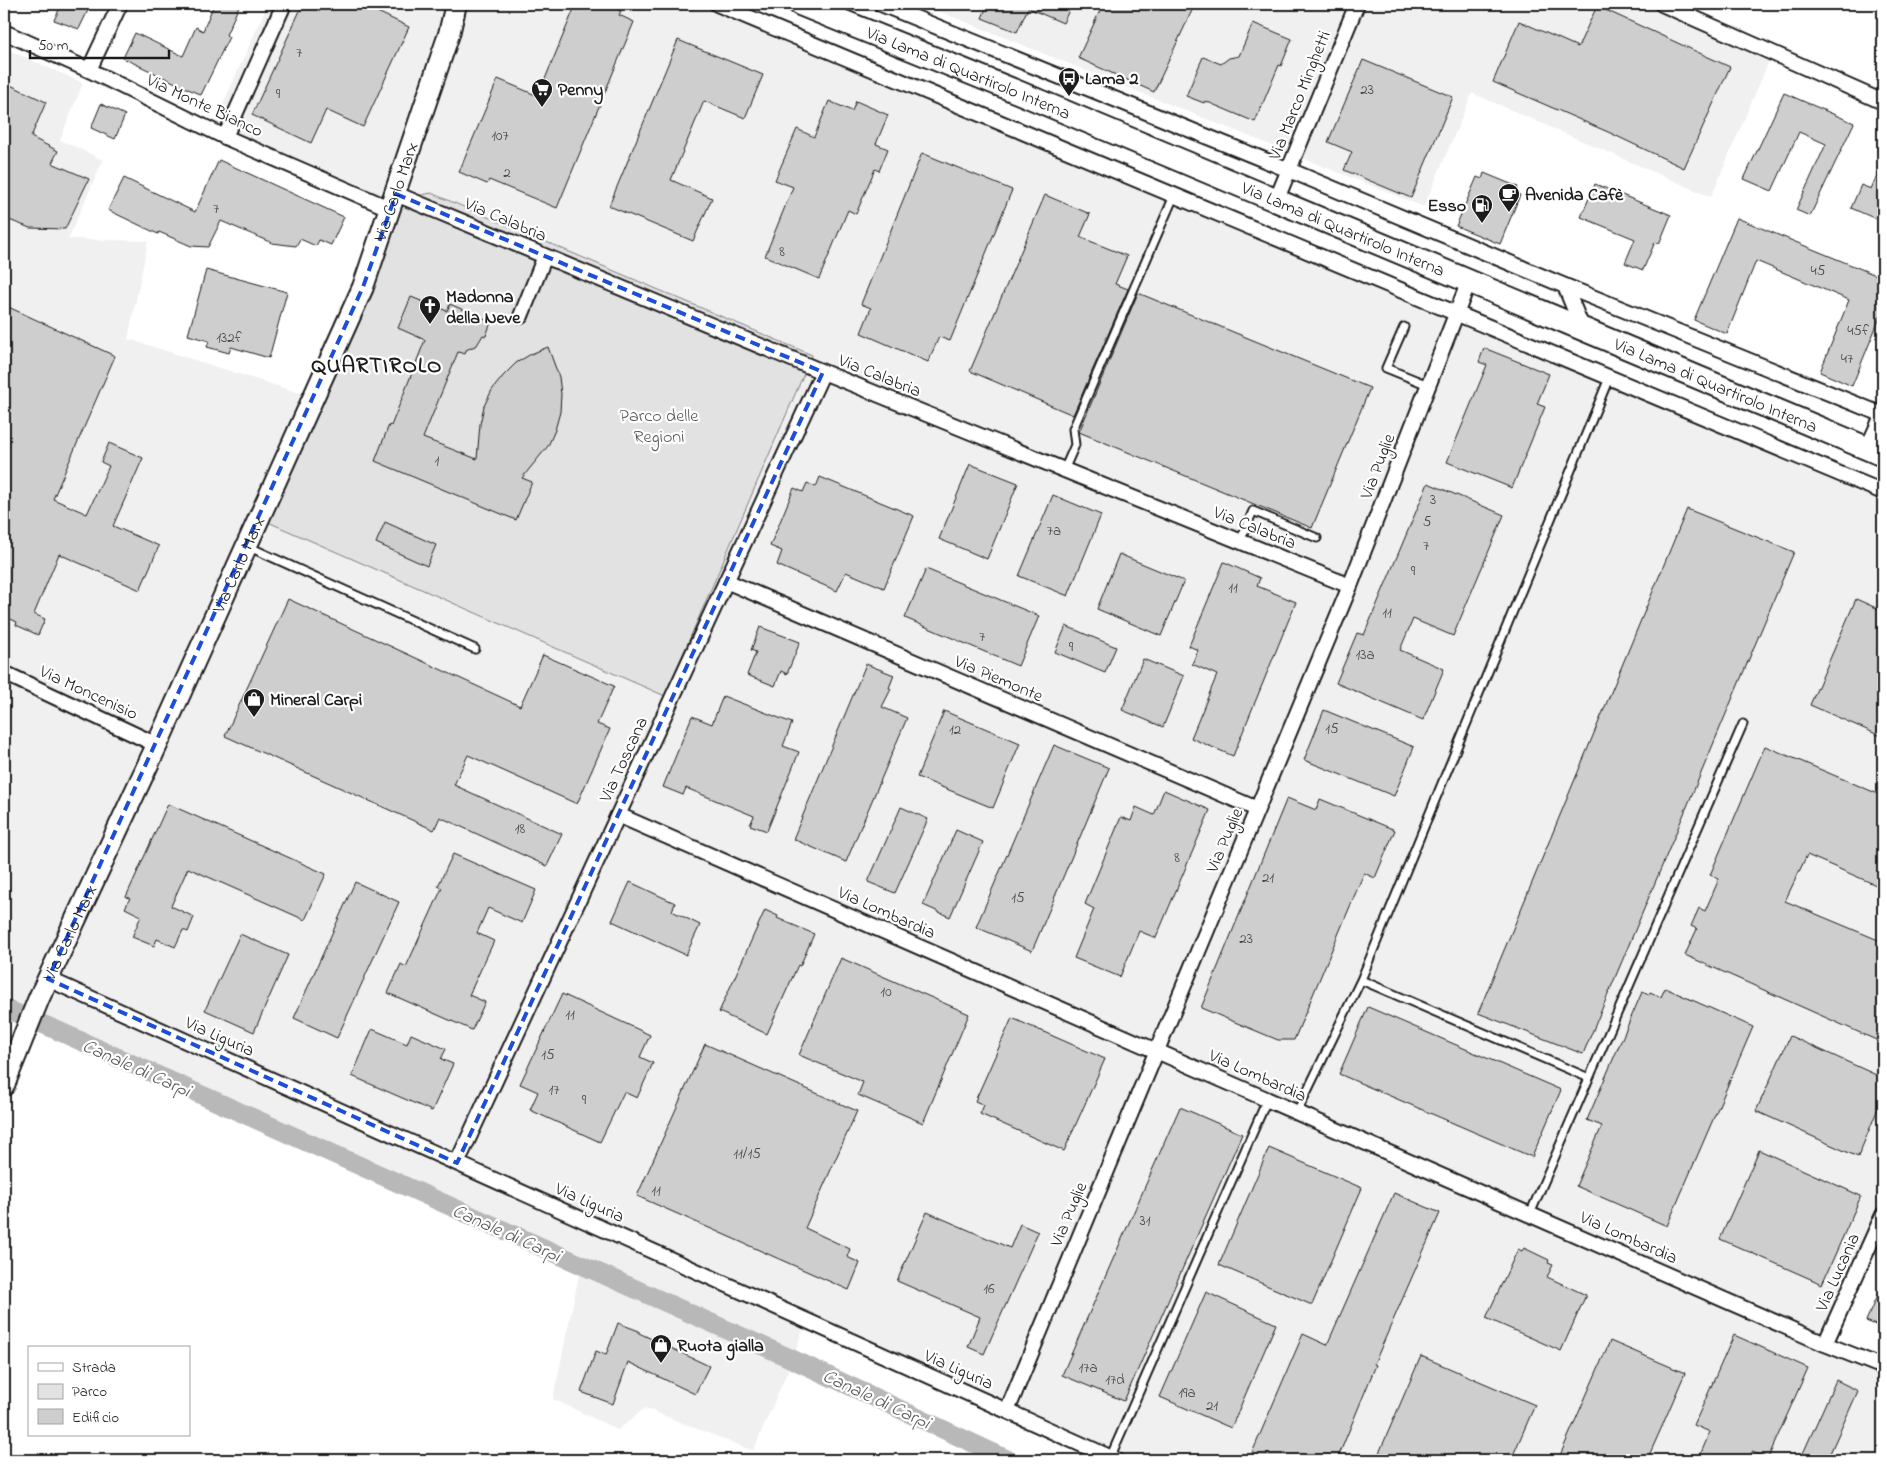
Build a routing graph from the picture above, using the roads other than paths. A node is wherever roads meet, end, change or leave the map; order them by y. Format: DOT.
graph roads {
  1 [pos="120,4"];
  2 [pos="284,4"];
  3 [pos="456,4"];
  4 [pos="465,4"];
  5 [pos="717,4"];
  6 [pos="800,4"];
  7 [pos="882,4"];
  8 [pos="1357,4"];
  9 [pos="1662,4"];
  10 [pos="4,32"];
  11 [pos="449,34"];
  12 [pos="89,70"];
  13 [pos="1883,102"];
  14 [pos="225,137"];
  15 [pos="1289,170"];
  16 [pos="1174,196"];
  17 [pos="394,201"];
  18 [pos="1276,201"];
  19 [pos="545,256"];
  20 [pos="1469,281"];
  21 [pos="1565,286"];
  22 [pos="1455,314"];
  23 [pos="521,316"];
  24 [pos="1404,328"];
  25 [pos="1583,330"];
  26 [pos="823,372"];
  27 [pos="1609,378"];
  28 [pos="1428,385"];
  29 [pos="1883,414"];
  30 [pos="1875,452"];
  31 [pos="1064,470"];
  32 [pos="1883,492"];
  33 [pos="1317,538"];
  34 [pos="1240,541"];
  35 [pos="247,546"];
  36 [pos="726,581"];
  37 [pos="1350,586"];
  38 [pos="475,649"];
  39 [pos="4,673"];
  40 [pos="1743,724"];
  41 [pos="158,745"];
  42 [pos="1257,809"];
  43 [pos="618,815"];
  44 [pos="48,979"];
  45 [pos="1361,980"];
  46 [pos="1157,1051"];
  47 [pos="1589,1078"];
  48 [pos="4,1086"];
  49 [pos="1268,1100"];
  50 [pos="1297,1112"];
  51 [pos="457,1163"];
  52 [pos="1530,1214"];
  53 [pos="1883,1215"];
  54 [pos="1825,1344"];
  55 [pos="1883,1367"];
  56 [pos="1007,1411"];
  57 [pos="1113,1459"];
  1 -- 12 [label="street"];
  2 -- 14 [label="street"];
  3 -- 11 [label="street, Via Carlo Marx"];
  4 -- 11 [label="street, Via Carlo Marx"];
  5 -- 16 [label="street"];
  6 -- 18 [label="main road, Via Lama di Quartirolo Interna"];
  7 -- 15 [label="street"];
  8 -- 15 [label="street, Via Marco Minghetti"];
  9 -- 13 [label="street"];
  10 -- 12 [label="street, Via Monte Bianco"];
  11 -- 17 [label="street, Via Carlo Marx"];
  12 -- 14 [label="street, Via Monte Bianco"];
  14 -- 17 [label="street, Via Monte Bianco"];
  15 -- 18 [label="street, Via Marco Minghetti"];
  15 -- 21 [label="street"];
  16 -- 22 [label="street"];
  16 -- 31 [label="lane"];
  17 -- 19 [label="street, Via Calabria"];
  17 -- 35 [label="street, Via Carlo Marx"];
  18 -- 20 [label="main road, Via Lama di Quartirolo Interna"];
  19 -- 23 [label="street"];
  19 -- 26 [label="street, Via Calabria"];
  20 -- 22 [label="street, Via Puglie"];
  20 -- 25 [label="main road, Via Lama di Quartirolo Interna"];
  21 -- 25 [label="street"];
  21 -- 29 [label="street"];
  22 -- 27 [label="street"];
  22 -- 28 [label="street, Via Puglie"];
  24 -- 28 [label="lane"];
  25 -- 30 [label="main road, Via Lama di Quartirolo Interna"];
  26 -- 31 [label="street, Via Calabria"];
  26 -- 36 [label="street, Via Toscana"];
  27 -- 32 [label="street"];
  27 -- 45 [label="lane"];
  28 -- 37 [label="street, Via Puglie"];
  29 -- 30 [label="street"];
  31 -- 34 [label="street, Via Calabria"];
  33 -- 34 [label="lane"];
  34 -- 37 [label="street, Via Calabria"];
  35 -- 38 [label="lane"];
  35 -- 41 [label="street, Via Carlo Marx"];
  36 -- 42 [label="street, Via Piemonte"];
  36 -- 43 [label="street, Via Toscana"];
  37 -- 42 [label="street, Via Puglie"];
  39 -- 41 [label="street, Via Moncenisio"];
  40 -- 47 [label="lane"];
  41 -- 44 [label="street, Via Carlo Marx"];
  42 -- 46 [label="street, Via Puglie"];
  43 -- 46 [label="street, Via Lombardia"];
  43 -- 51 [label="street, Via Toscana"];
  44 -- 48 [label="street, Via Carlo Marx"];
  44 -- 51 [label="street, Via Liguria"];
  45 -- 47 [label="lane"];
  45 -- 50 [label="lane"];
  46 -- 49 [label="street, Via Lombardia"];
  46 -- 56 [label="street, Via Puglie"];
  47 -- 52 [label="lane"];
  49 -- 50 [label="street, Via Lombardia"];
  49 -- 57 [label="lane"];
  50 -- 52 [label="street, Via Lombardia"];
  51 -- 56 [label="street, Via Liguria"];
  52 -- 54 [label="street, Via Lombardia"];
  53 -- 54 [label="street, Via Lucania"];
  54 -- 55 [label="street, Via Lombardia"];
  56 -- 57 [label="street, Via Liguria"];
}
